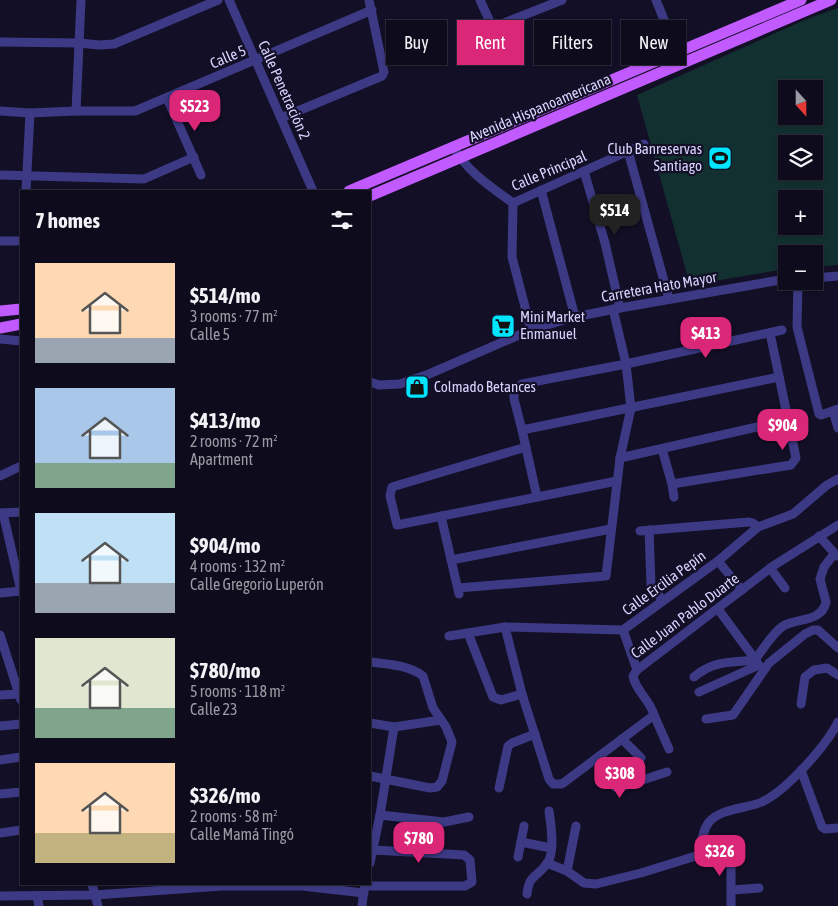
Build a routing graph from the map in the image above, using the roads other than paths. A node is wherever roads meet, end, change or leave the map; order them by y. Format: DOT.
graph roads {
  1 [pos="81,0"];
  2 [pos="218,0"];
  3 [pos="229,0"];
  4 [pos="369,0"];
  5 [pos="480,0"];
  6 [pos="562,0"];
  7 [pos="656,0"];
  8 [pos="801,0"];
  9 [pos="831,0"];
  10 [pos="372,10"];
  11 [pos="664,20"];
  12 [pos="0,42"];
  13 [pos="79,43"];
  14 [pos="686,48"];
  15 [pos="256,60"];
  16 [pos="686,62"];
  17 [pos="645,65"];
  18 [pos="680,65"];
  19 [pos="167,98"];
  20 [pos="0,111"];
  21 [pos="76,111"];
  22 [pos="30,113"];
  23 [pos="281,118"];
  24 [pos="644,144"];
  25 [pos="453,146"];
  26 [pos="628,151"];
  27 [pos="194,157"];
  28 [pos="459,159"];
  29 [pos="584,171"];
  30 [pos="0,175"];
  31 [pos="201,175"];
  32 [pos="26,176"];
  33 [pos="26,190"];
  34 [pos="313,190"];
  35 [pos="351,190"];
  36 [pos="541,190"];
  37 [pos="371,196"];
  38 [pos="513,203"];
  39 [pos="0,241"];
  40 [pos="20,241"];
  41 [pos="838,276"];
  42 [pos="823,277"];
  43 [pos="778,280"];
  44 [pos="798,290"];
  45 [pos="669,299"];
  46 [pos="617,308"];
  47 [pos="20,310"];
  48 [pos="0,311"];
  49 [pos="575,317"];
  50 [pos="20,324"];
  51 [pos="0,328"];
  52 [pos="531,330"];
  53 [pos="782,330"];
  54 [pos="770,333"];
  55 [pos="0,338"];
  56 [pos="20,341"];
  57 [pos="626,364"];
  58 [pos="779,377"];
  59 [pos="371,382"];
  60 [pos="631,408"];
  61 [pos="836,410"];
  62 [pos="788,420"];
  63 [pos="838,428"];
  64 [pos="522,430"];
  65 [pos="526,447"];
  66 [pos="662,449"];
  67 [pos="620,458"];
  68 [pos="20,466"];
  69 [pos="0,476"];
  70 [pos="838,479"];
  71 [pos="617,481"];
  72 [pos="672,484"];
  73 [pos="537,496"];
  74 [pos="674,497"];
  75 [pos="20,512"];
  76 [pos="1,513"];
  77 [pos="441,516"];
  78 [pos="838,525"];
  79 [pos="758,527"];
  80 [pos="611,529"];
  81 [pos="819,536"];
  82 [pos="837,555"];
  83 [pos="451,560"];
  84 [pos="718,561"];
  85 [pos="770,568"];
  86 [pos="20,587"];
  87 [pos="786,588"];
  88 [pos="742,590"];
  89 [pos="20,591"];
  90 [pos="0,593"];
  91 [pos="663,600"];
  92 [pos="718,608"];
  93 [pos="505,627"];
  94 [pos="623,630"];
  95 [pos="468,633"];
  96 [pos="0,635"];
  97 [pos="449,636"];
  98 [pos="838,648"];
  99 [pos="4,660"];
  100 [pos="371,662"];
  101 [pos="759,665"];
  102 [pos="636,670"];
  103 [pos="838,675"];
  104 [pos="694,677"];
  105 [pos="699,692"];
  106 [pos="522,694"];
  107 [pos="0,695"];
  108 [pos="20,697"];
  109 [pos="802,704"];
  110 [pos="654,715"];
  111 [pos="706,719"];
  112 [pos="441,720"];
  113 [pos="838,722"];
  114 [pos="371,723"];
  115 [pos="20,724"];
  116 [pos="0,726"];
  117 [pos="394,726"];
  118 [pos="535,734"];
  119 [pos="622,739"];
  120 [pos="669,749"];
  121 [pos="599,756"];
  122 [pos="20,757"];
  123 [pos="640,758"];
  124 [pos="0,760"];
  125 [pos="801,770"];
  126 [pos="666,772"];
  127 [pos="371,776"];
  128 [pos="384,777"];
  129 [pos="499,788"];
  130 [pos="20,792"];
  131 [pos="0,794"];
  132 [pos="550,811"];
  133 [pos="380,815"];
  134 [pos="469,817"];
  135 [pos="524,826"];
  136 [pos="576,826"];
  137 [pos="838,828"];
  138 [pos="20,830"];
  139 [pos="0,833"];
  140 [pos="521,842"];
  141 [pos="551,848"];
  142 [pos="373,850"];
  143 [pos="700,855"];
  144 [pos="518,857"];
  145 [pos="371,859"];
  146 [pos="547,863"];
  147 [pos="567,871"];
  148 [pos="92,885"];
  149 [pos="119,885"];
  150 [pos="222,885"];
  151 [pos="365,888"];
  152 [pos="759,888"];
  153 [pos="732,890"];
  154 [pos="121,894"];
  155 [pos="527,894"];
  156 [pos="95,895"];
  157 [pos="0,896"];
  158 [pos="37,896"];
  159 [pos="39,906"];
  160 [pos="98,906"];
  161 [pos="362,906"];
  162 [pos="731,906"];
  1 -- 13 [label="street"];
  2 -- 13 [label="street"];
  3 -- 15 [label="street, Calle Penetración 2"];
  4 -- 10 [label="street"];
  5 -- 6 [label="street"];
  7 -- 11 [label="street"];
  8 -- 14 [label="main road, Avenida Hispanoamericana"];
  9 -- 16 [label="main road, Avenida Hispanoamericana"];
  10 -- 15 [label="street, Calle 5"];
  10 -- 23 [label="street"];
  12 -- 13 [label="street"];
  13 -- 21 [label="street"];
  15 -- 19 [label="street, Calle 5"];
  15 -- 23 [label="street, Calle Penetración 2"];
  17 -- 25 [label="main road, Avenida Hispanoamericana"];
  18 -- 28 [label="main road, Avenida Hispanoamericana"];
  19 -- 21 [label="street, Calle 5"];
  19 -- 27 [label="street"];
  20 -- 22 [label="street, Calle 5"];
  21 -- 22 [label="street, Calle 5"];
  22 -- 32 [label="street"];
  23 -- 34 [label="street, Calle Penetración 2"];
  24 -- 26 [label="street, Calle Principal"];
  25 -- 28 [label="street, Calle Principal"];
  25 -- 35 [label="main road, Avenida Hispanoamericana"];
  26 -- 29 [label="street, Calle Principal"];
  26 -- 45 [label="street"];
  27 -- 31 [label="street"];
  27 -- 32 [label="street"];
  28 -- 37 [label="main road, Avenida Hispanoamericana"];
  28 -- 38 [label="street, Calle Principal"];
  29 -- 36 [label="street, Calle Principal"];
  29 -- 46 [label="street"];
  30 -- 32 [label="street"];
  32 -- 33 [label="street"];
  36 -- 38 [label="street, Calle Principal"];
  36 -- 49 [label="street"];
  38 -- 52 [label="street"];
  39 -- 40 [label="street"];
  41 -- 42 [label="street"];
  43 -- 45 [label="street, Carretera Hato Mayor"];
  44 -- 61 [label="street"];
  45 -- 46 [label="street, Carretera Hato Mayor"];
  46 -- 49 [label="street, Carretera Hato Mayor"];
  46 -- 57 [label="street"];
  47 -- 48 [label="main road"];
  49 -- 52 [label="street, Carretera Hato Mayor"];
  50 -- 51 [label="main road"];
  52 -- 59 [label="street, Carretera Hato Mayor"];
  53 -- 54 [label="street"];
  54 -- 57 [label="street"];
  54 -- 58 [label="street"];
  55 -- 56 [label="street"];
  57 -- 60 [label="street"];
  57 -- 64 [label="street"];
  58 -- 60 [label="street"];
  58 -- 62 [label="street"];
  60 -- 64 [label="street"];
  60 -- 67 [label="street"];
  61 -- 63 [label="street"];
  62 -- 66 [label="street"];
  62 -- 72 [label="street"];
  64 -- 65 [label="street"];
  65 -- 73 [label="street"];
  65 -- 77 [label="street"];
  66 -- 67 [label="street"];
  66 -- 72 [label="street"];
  67 -- 71 [label="street"];
  68 -- 69 [label="street"];
  70 -- 79 [label="street, Calle Ercilia Pepín"];
  71 -- 73 [label="street"];
  71 -- 80 [label="street"];
  72 -- 74 [label="street"];
  73 -- 77 [label="street"];
  75 -- 76 [label="street"];
  76 -- 86 [label="street"];
  77 -- 83 [label="street"];
  78 -- 81 [label="street, Calle Juan Pablo Duarte"];
  79 -- 84 [label="street, Calle Ercilia Pepín"];
  79 -- 91 [label="street"];
  80 -- 83 [label="street"];
  80 -- 83 [label="street"];
  81 -- 82 [label="street"];
  81 -- 85 [label="street, Calle Juan Pablo Duarte"];
  82 -- 101 [label="street"];
  84 -- 88 [label="street"];
  84 -- 91 [label="street, Calle Ercilia Pepín"];
  85 -- 87 [label="street"];
  85 -- 88 [label="street, Calle Juan Pablo Duarte"];
  88 -- 92 [label="street, Calle Juan Pablo Duarte"];
  89 -- 90 [label="street"];
  91 -- 94 [label="street, Calle Ercilia Pepín"];
  92 -- 101 [label="street"];
  92 -- 102 [label="street, Calle Juan Pablo Duarte"];
  93 -- 94 [label="street, Calle Ercilia Pepín"];
  93 -- 95 [label="street, Calle Ercilia Pepín"];
  93 -- 106 [label="street"];
  94 -- 102 [label="street"];
  95 -- 97 [label="street, Calle Ercilia Pepín"];
  95 -- 106 [label="street"];
  96 -- 99 [label="street"];
  98 -- 101 [label="street"];
  99 -- 108 [label="street"];
  100 -- 112 [label="street"];
  101 -- 104 [label="street"];
  101 -- 105 [label="street"];
  101 -- 111 [label="street"];
  102 -- 110 [label="street, Calle Juan Pablo Duarte"];
  103 -- 109 [label="street"];
  106 -- 118 [label="street"];
  107 -- 108 [label="street"];
  110 -- 119 [label="street"];
  110 -- 120 [label="street, Calle Juan Pablo Duarte"];
  112 -- 117 [label="street"];
  112 -- 128 [label="street"];
  113 -- 125 [label="street"];
  114 -- 117 [label="street"];
  115 -- 116 [label="street"];
  117 -- 128 [label="street"];
  118 -- 121 [label="street"];
  118 -- 129 [label="street"];
  119 -- 121 [label="street"];
  119 -- 123 [label="street"];
  121 -- 126 [label="street"];
  122 -- 124 [label="street"];
  125 -- 137 [label="street"];
  125 -- 143 [label="street"];
  127 -- 128 [label="street"];
  128 -- 133 [label="street"];
  130 -- 131 [label="street"];
  132 -- 141 [label="street"];
  133 -- 134 [label="street"];
  133 -- 142 [label="street"];
  135 -- 140 [label="street"];
  136 -- 147 [label="street"];
  138 -- 139 [label="street"];
  140 -- 141 [label="street"];
  140 -- 144 [label="street"];
  141 -- 146 [label="street"];
  142 -- 145 [label="street"];
  142 -- 151 [label="street"];
  143 -- 147 [label="street"];
  143 -- 153 [label="street"];
  146 -- 147 [label="street"];
  146 -- 155 [label="street"];
  148 -- 156 [label="street"];
  149 -- 154 [label="street"];
  150 -- 151 [label="street"];
  150 -- 154 [label="street"];
  151 -- 161 [label="street"];
  152 -- 153 [label="street"];
  153 -- 162 [label="street"];
  154 -- 156 [label="street"];
  156 -- 158 [label="street"];
  156 -- 160 [label="street"];
  157 -- 158 [label="street"];
  158 -- 159 [label="street"];
}
